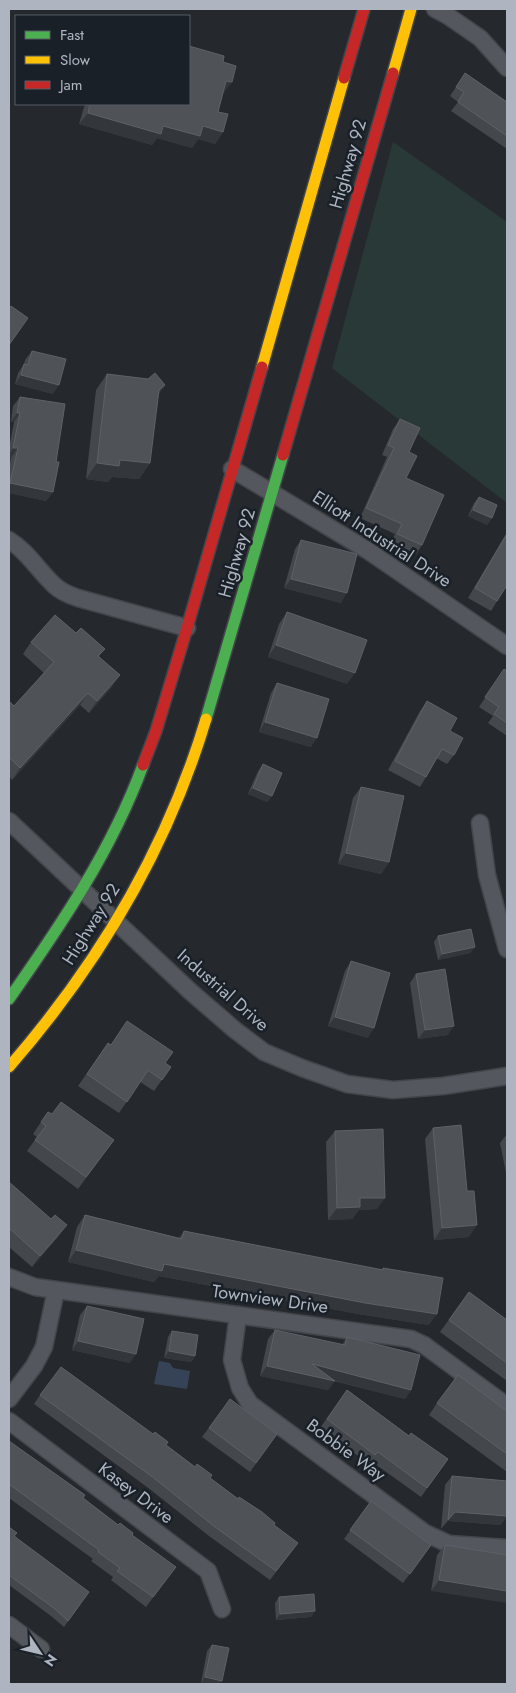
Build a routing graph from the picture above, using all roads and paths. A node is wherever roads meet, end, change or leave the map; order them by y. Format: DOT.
graph roads {
  1 [pos="364,9"];
  2 [pos="411,9"];
  3 [pos="435,9"];
  4 [pos="507,68"];
  5 [pos="232,469"];
  6 [pos="272,492"];
  7 [pos="9,540"];
  8 [pos="187,628"];
  9 [pos="507,646"];
  10 [pos="9,821"];
  11 [pos="480,823"];
  12 [pos="82,890"];
  13 [pos="115,920"];
  14 [pos="507,949"];
  15 [pos="9,999"];
  16 [pos="9,1067"];
  17 [pos="507,1076"];
  18 [pos="9,1277"];
  19 [pos="56,1290"];
  20 [pos="238,1315"];
  21 [pos="9,1399"];
  22 [pos="507,1406"];
  23 [pos="9,1422"];
  24 [pos="507,1548"];
  25 [pos="222,1610"];
  26 [pos="9,1625"];
  27 [pos="41,1649"];
  1 -- 5 [label="main road, Highway 92"];
  2 -- 6 [label="main road, Highway 92"];
  3 -- 4 [label="street"];
  5 -- 6 [label="street, Elliott Industrial Drive"];
  5 -- 8 [label="main road, Highway 92"];
  6 -- 9 [label="street, Elliott Industrial Drive"];
  6 -- 13 [label="main road, Highway 92"];
  7 -- 8 [label="street"];
  8 -- 12 [label="main road, Highway 92"];
  10 -- 12 [label="street, Industrial Drive"];
  11 -- 14 [label="street"];
  12 -- 13 [label="street, Industrial Drive"];
  12 -- 15 [label="main road, Highway 92"];
  13 -- 16 [label="main road, Highway 92"];
  13 -- 17 [label="street, Industrial Drive"];
  18 -- 19 [label="street, Townview Drive"];
  19 -- 20 [label="street, Townview Drive"];
  19 -- 21 [label="street"];
  20 -- 22 [label="street, Townview Drive"];
  20 -- 24 [label="street, Bobbie Way"];
  23 -- 25 [label="street, Kasey Drive"];
  26 -- 27 [label="street"];
}
